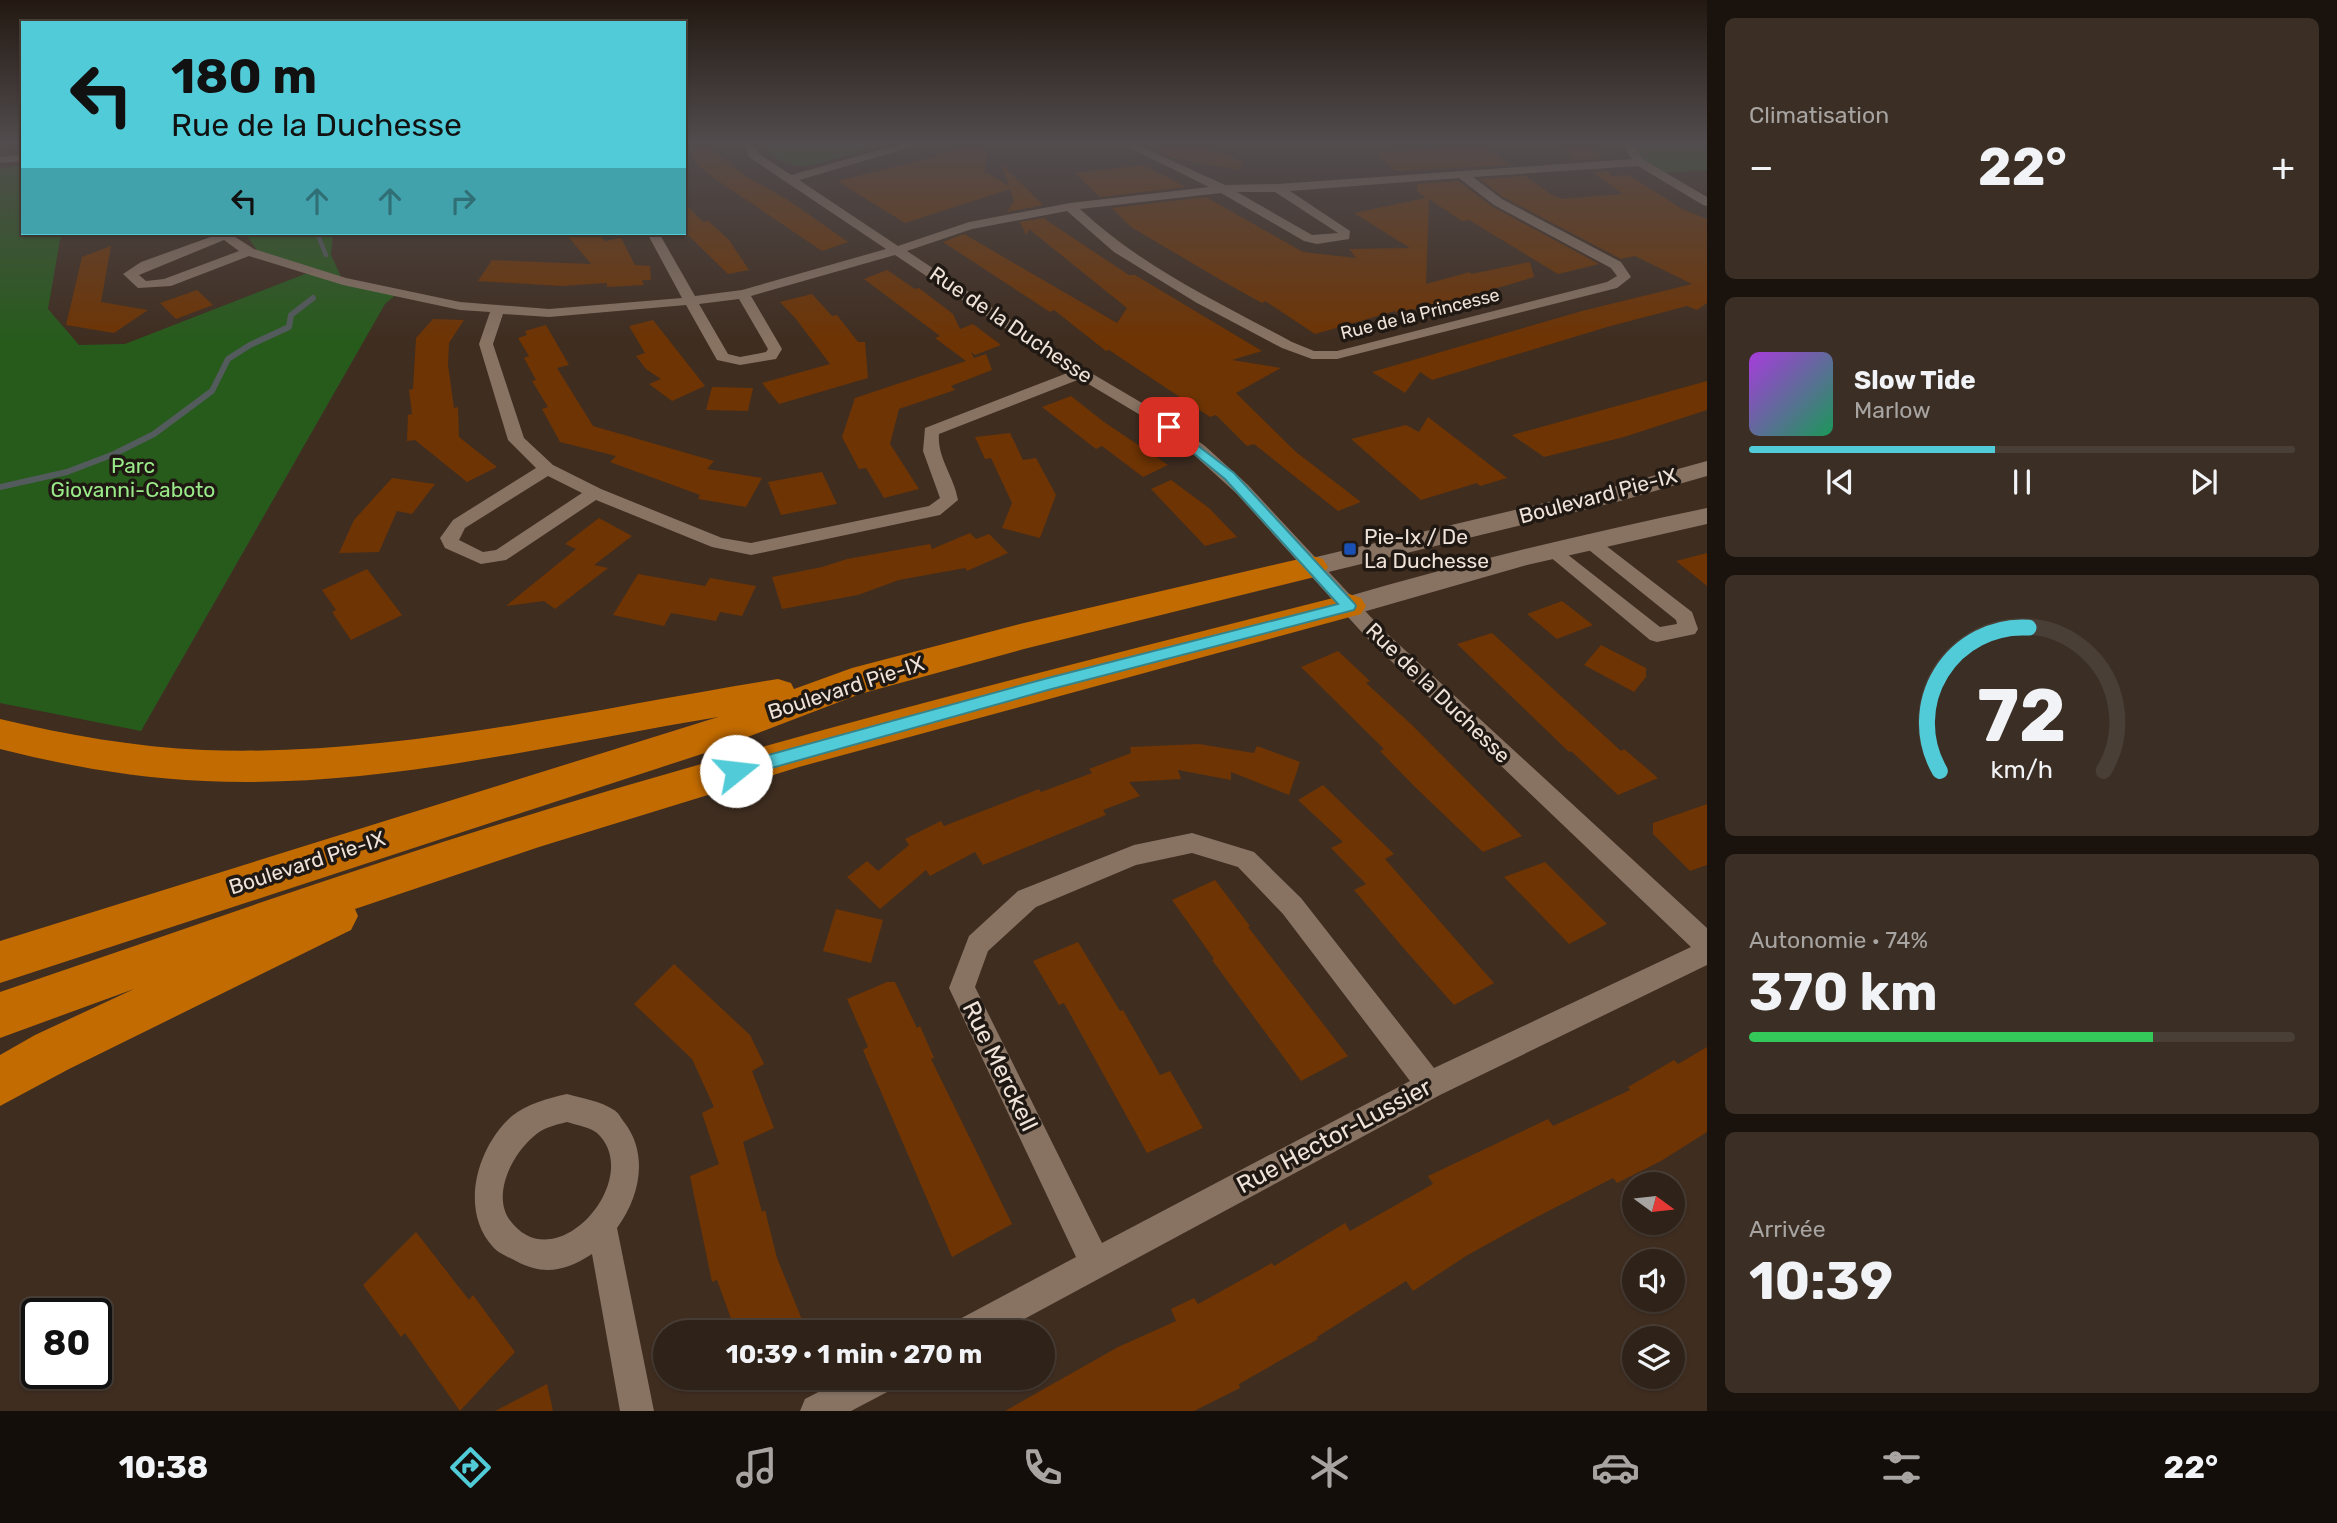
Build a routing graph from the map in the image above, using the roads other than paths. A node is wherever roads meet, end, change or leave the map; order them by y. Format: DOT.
graph roads {
  1 [pos="837,209"];
  2 [pos="1060,209"];
  3 [pos="1072,209"];
  4 [pos="1256,209"];
  5 [pos="1310,209"];
  6 [pos="1511,209"];
  7 [pos="220,235"];
  8 [pos="223,235"];
  9 [pos="654,235"];
  10 [pos="898,250"];
  11 [pos="248,252"];
  12 [pos="743,294"];
  13 [pos="693,301"];
  14 [pos="497,311"];
  15 [pos="1081,373"];
  16 [pos="1707,468"];
  17 [pos="547,469"];
  18 [pos="595,493"];
  19 [pos="1707,516"];
  20 [pos="1590,542"];
  21 [pos="1552,551"];
  22 [pos="1312,567"];
  23 [pos="1349,606"];
  24 [pos="1112,616"];
  25 [pos="1135,662"];
  26 [pos="852,682"];
  27 [pos="0,734"];
  28 [pos="449,859"];
  29 [pos="1707,945"];
  30 [pos="1707,952"];
  31 [pos="0,962"];
  32 [pos="0,1015"];
  33 [pos="0,1082"];
  34 [pos="1430,1085"];
  35 [pos="603,1228"];
  36 [pos="1096,1264"];
  37 [pos="990,1320"];
  38 [pos="857,1390"];
  39 [pos="637,1411"];
  40 [pos="817,1411"];
  1 -- 10 [label="street, Rue de la Duchesse"];
  2 -- 10 [label="street"];
  3 -- 6 [label="street, Rue de la Princesse"];
  4 -- 5 [label="street"];
  7 -- 11 [label="street"];
  8 -- 11 [label="street"];
  9 -- 13 [label="street"];
  10 -- 12 [label="street"];
  10 -- 15 [label="street, Rue de la Duchesse"];
  11 -- 14 [label="street"];
  12 -- 13 [label="street"];
  12 -- 13 [label="street"];
  13 -- 14 [label="street"];
  14 -- 17 [label="street"];
  15 -- 18 [label="street"];
  15 -- 22 [label="street, Rue de la Duchesse"];
  16 -- 22 [label="street, Boulevard Pie-IX"];
  17 -- 18 [label="street"];
  17 -- 18 [label="street"];
  19 -- 20 [label="street, Boulevard Pie-IX"];
  20 -- 21 [label="street, Boulevard Pie-IX"];
  20 -- 21 [label="street, Boulevard Pie-IX"];
  21 -- 23 [label="street, Boulevard Pie-IX"];
  22 -- 23 [label="street, Rue de la Duchesse"];
  22 -- 24 [label="highway, Boulevard Pie-IX"];
  23 -- 25 [label="highway, Boulevard Pie-IX"];
  23 -- 29 [label="street, Rue de la Duchesse"];
  24 -- 25 [label="highway"];
  24 -- 26 [label="highway, Boulevard Pie-IX"];
  25 -- 28 [label="highway, Boulevard Pie-IX"];
  26 -- 27 [label="highway"];
  26 -- 31 [label="highway, Boulevard Pie-IX"];
  28 -- 32 [label="highway, Boulevard Pie-IX"];
  28 -- 33 [label="highway"];
  30 -- 34 [label="street, Rue Hector-Lussier"];
  34 -- 36 [label="street, Rue Hector-Lussier"];
  34 -- 36 [label="street, Rue Merckell"];
  35 -- 35 [label="street"];
  35 -- 39 [label="street"];
  36 -- 37 [label="street, Rue Hector-Lussier"];
  38 -- 40 [label="street"];
}
